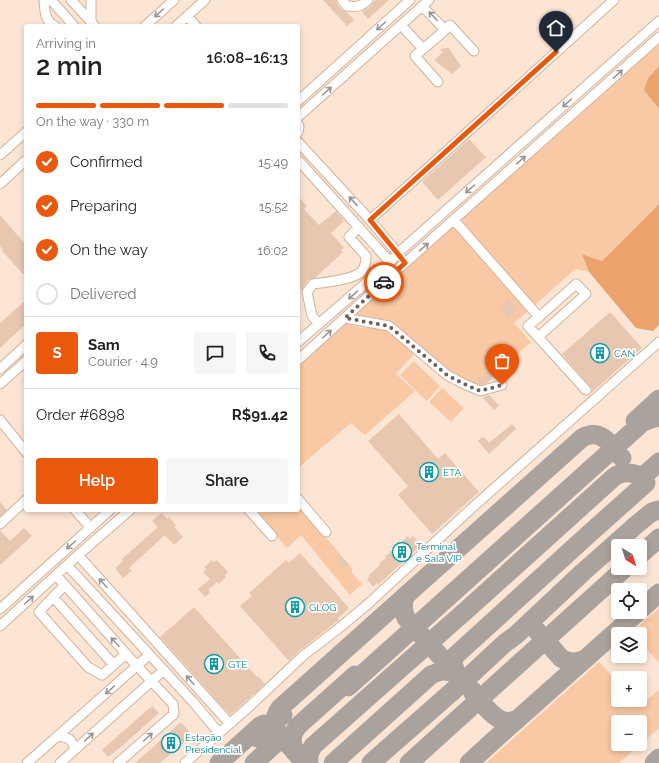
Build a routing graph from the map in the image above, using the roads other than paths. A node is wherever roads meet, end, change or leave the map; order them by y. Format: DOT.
graph roads {
  1 [pos="44,0"];
  2 [pos="51,0"];
  3 [pos="71,0"];
  4 [pos="91,0"];
  5 [pos="174,0"];
  6 [pos="204,0"];
  7 [pos="342,0"];
  8 [pos="368,0"];
  9 [pos="410,0"];
  10 [pos="614,0"];
  11 [pos="425,3"];
  12 [pos="187,16"];
  13 [pos="659,21"];
  14 [pos="52,24"];
  15 [pos="72,24"];
  16 [pos="93,24"];
  17 [pos="147,24"];
  18 [pos="180,24"];
  19 [pos="194,24"];
  20 [pos="401,25"];
  21 [pos="445,30"];
  22 [pos="659,37"];
  23 [pos="423,49"];
  24 [pos="474,51"];
  25 [pos="438,82"];
  26 [pos="300,99"];
  27 [pos="300,115"];
  28 [pos="24,134"];
  29 [pos="300,144"];
  30 [pos="0,155"];
  31 [pos="24,162"];
  32 [pos="300,162"];
  33 [pos="0,184"];
  34 [pos="370,220"];
  35 [pos="454,220"];
  36 [pos="359,227"];
  37 [pos="398,254"];
  38 [pos="390,262"];
  39 [pos="405,263"];
  40 [pos="539,317"];
  41 [pos="345,318"];
  42 [pos="319,324"];
  43 [pos="538,337"];
  44 [pos="300,340"];
  45 [pos="659,342"];
  46 [pos="24,347"];
  47 [pos="300,358"];
  48 [pos="24,363"];
  49 [pos="0,369"];
  50 [pos="0,384"];
  51 [pos="502,385"];
  52 [pos="586,390"];
  53 [pos="0,420"];
  54 [pos="24,450"];
  55 [pos="300,501"];
  56 [pos="24,502"];
  57 [pos="78,512"];
  58 [pos="108,512"];
  59 [pos="128,512"];
  60 [pos="252,512"];
  61 [pos="0,524"];
  62 [pos="90,528"];
  63 [pos="326,532"];
  64 [pos="272,536"];
  65 [pos="78,555"];
  66 [pos="67,565"];
  67 [pos="56,575"];
  68 [pos="65,585"];
  69 [pos="53,597"];
  70 [pos="0,609"];
  71 [pos="0,626"];
  72 [pos="165,652"];
  73 [pos="126,654"];
  74 [pos="152,658"];
  75 [pos="114,665"];
  76 [pos="137,666"];
  77 [pos="164,670"];
  78 [pos="151,682"];
  79 [pos="203,695"];
  80 [pos="194,703"];
  81 [pos="230,724"];
  82 [pos="219,733"];
  83 [pos="58,736"];
  84 [pos="75,749"];
  85 [pos="27,763"];
  86 [pos="60,763"];
  87 [pos="118,763"];
  88 [pos="185,763"];
  1 -- 14 [label="lane"];
  2 -- 15 [label="lane"];
  3 -- 16 [label="lane"];
  4 -- 16 [label="lane"];
  5 -- 17 [label="lane, one-way"];
  6 -- 12 [label="lane"];
  7 -- 8 [label="lane"];
  9 -- 26 [label="lane, one-way"];
  10 -- 34 [label="lane"];
  11 -- 20 [label="lane"];
  21 -- 11 [label="lane, one-way"];
  12 -- 18 [label="lane"];
  12 -- 19 [label="lane"];
  13 -- 37 [label="lane, one-way"];
  20 -- 23 [label="lane"];
  27 -- 20 [label="lane, one-way"];
  21 -- 23 [label="lane"];
  21 -- 24 [label="lane"];
  35 -- 22 [label="lane, one-way"];
  23 -- 25 [label="lane"];
  28 -- 30 [label="lane"];
  34 -- 29 [label="lane, one-way"];
  31 -- 33 [label="lane"];
  32 -- 36 [label="lane"];
  34 -- 37 [label="lane"];
  39 -- 35 [label="lane, one-way"];
  35 -- 40 [label="lane"];
  36 -- 38 [label="lane"];
  36 -- 42 [label="lane"];
  37 -- 38 [label="lane"];
  37 -- 39 [label="lane"];
  38 -- 42 [label="lane, one-way"];
  39 -- 41 [label="lane"];
  40 -- 43 [label="lane"];
  40 -- 43 [label="lane"];
  47 -- 41 [label="lane, one-way"];
  41 -- 51 [label="lane"];
  42 -- 44 [label="lane"];
  43 -- 52 [label="lane"];
  45 -- 81 [label="lane"];
  46 -- 49 [label="lane"];
  48 -- 50 [label="lane"];
  53 -- 54 [label="lane"];
  55 -- 63 [label="lane"];
  56 -- 61 [label="lane"];
  57 -- 62 [label="lane"];
  58 -- 62 [label="lane"];
  59 -- 65 [label="lane"];
  60 -- 64 [label="lane"];
  62 -- 70 [label="lane, one-way"];
  65 -- 66 [label="lane"];
  72 -- 65 [label="lane, one-way"];
  66 -- 67 [label="lane"];
  66 -- 74 [label="lane"];
  67 -- 68 [label="lane"];
  71 -- 67 [label="lane, one-way"];
  68 -- 69 [label="lane"];
  73 -- 68 [label="lane, one-way"];
  69 -- 75 [label="lane"];
  69 -- 75 [label="lane"];
  72 -- 74 [label="lane"];
  79 -- 72 [label="lane, one-way"];
  73 -- 75 [label="lane"];
  73 -- 76 [label="lane"];
  74 -- 76 [label="lane"];
  74 -- 77 [label="lane"];
  76 -- 78 [label="lane"];
  76 -- 83 [label="lane, one-way"];
  77 -- 78 [label="lane"];
  77 -- 80 [label="lane"];
  84 -- 78 [label="lane, one-way"];
  87 -- 78 [label="lane, one-way"];
  79 -- 80 [label="lane"];
  79 -- 81 [label="lane"];
  80 -- 82 [label="lane"];
  81 -- 82 [label="lane"];
  82 -- 88 [label="lane"];
  83 -- 84 [label="lane"];
  83 -- 85 [label="lane"];
  84 -- 86 [label="lane"];
}
